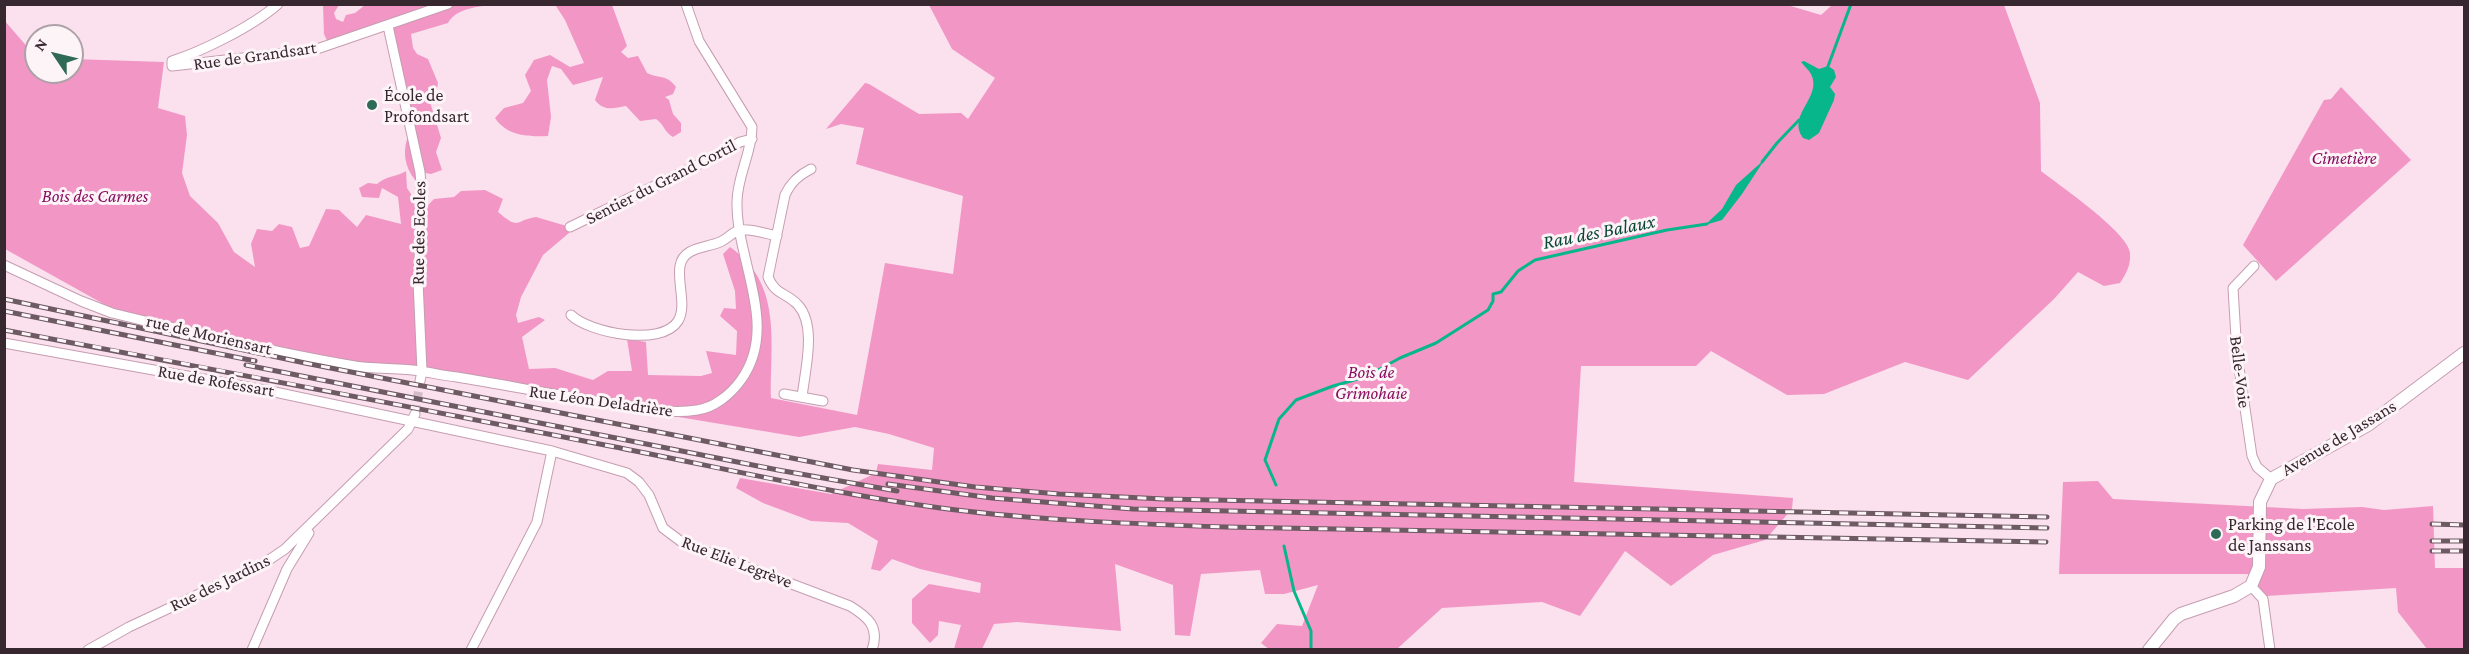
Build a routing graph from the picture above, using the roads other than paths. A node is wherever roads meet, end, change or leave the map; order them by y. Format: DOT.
graph roads {
  1 [pos="278,4"];
  2 [pos="448,4"];
  3 [pos="686,4"];
  4 [pos="388,26"];
  5 [pos="752,139"];
  6 [pos="811,170"];
  7 [pos="570,227"];
  8 [pos="740,230"];
  9 [pos="777,236"];
  10 [pos="4,265"];
  11 [pos="2254,266"];
  12 [pos="571,315"];
  13 [pos="4,343"];
  14 [pos="2464,353"];
  15 [pos="422,371"];
  16 [pos="420,381"];
  17 [pos="784,394"];
  18 [pos="802,397"];
  19 [pos="823,401"];
  20 [pos="415,417"];
  21 [pos="426,424"];
  22 [pos="552,451"];
  23 [pos="2271,479"];
  24 [pos="316,522"];
  25 [pos="2251,586"];
  26 [pos="88,650"];
  27 [pos="252,650"];
  28 [pos="471,650"];
  29 [pos="872,650"];
  30 [pos="2149,650"];
  31 [pos="2270,650"];
  1 -- 4 [label="street, Rue de Grandsart"];
  2 -- 4 [label="street, Rue de Grandsart"];
  3 -- 5 [label="street"];
  4 -- 15 [label="street, Rue des Ecoles"];
  5 -- 7 [label="street, Sentier du Grand Cortil"];
  5 -- 8 [label="street, Rue Léon Deladrière"];
  6 -- 9 [label="street"];
  8 -- 9 [label="street"];
  8 -- 12 [label="street"];
  8 -- 15 [label="street, Rue Léon Deladrière"];
  9 -- 18 [label="street"];
  10 -- 15 [label="street, rue de Moriensart"];
  11 -- 23 [label="street, Belle-Voie"];
  13 -- 20 [label="street, Rue de Rofessart"];
  14 -- 23 [label="street, Avenue de Jassans"];
  15 -- 16 [label="street"];
  17 -- 18 [label="street"];
  18 -- 19 [label="street"];
  20 -- 21 [label="street, Rue de Rofessart"];
  20 -- 24 [label="street, Rue des Jardins"];
  21 -- 22 [label="street, Rue Elie Legrève"];
  22 -- 28 [label="street"];
  22 -- 29 [label="street, Rue Elie Legrève"];
  23 -- 25 [label="street"];
  24 -- 26 [label="street, Rue des Jardins"];
  24 -- 27 [label="street"];
  25 -- 30 [label="street"];
  25 -- 31 [label="street"];
}
